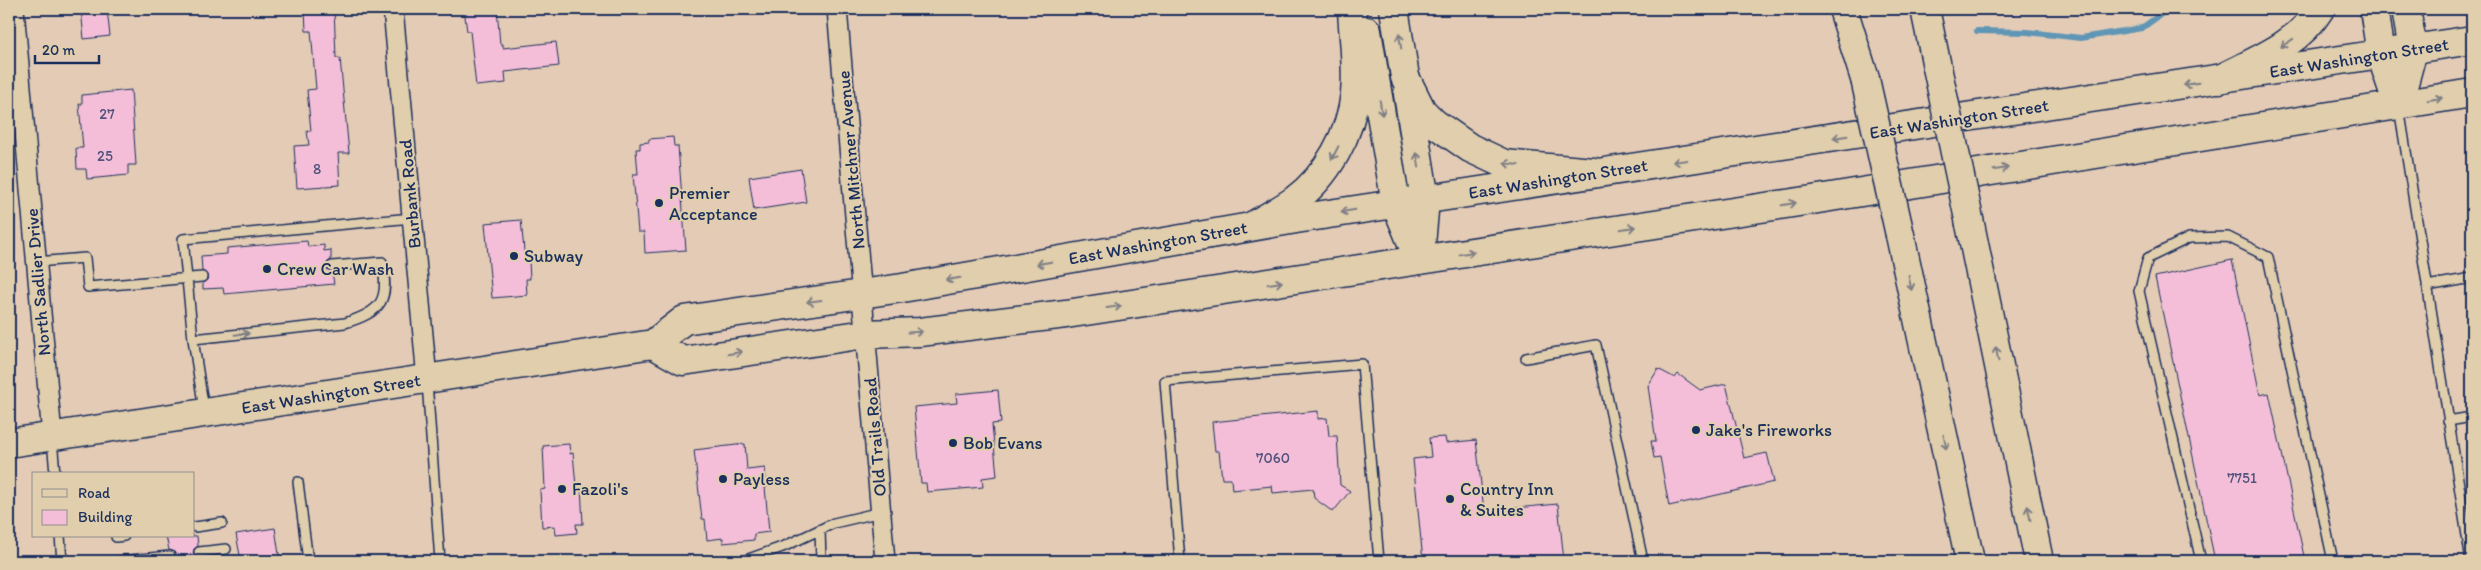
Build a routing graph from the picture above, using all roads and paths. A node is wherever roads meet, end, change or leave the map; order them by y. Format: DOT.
graph roads {
  1 [pos="14,9"];
  2 [pos="393,9"];
  3 [pos="838,9"];
  4 [pos="1352,9"];
  5 [pos="1363,9"];
  6 [pos="1394,9"];
  7 [pos="1843,9"];
  8 [pos="1852,9"];
  9 [pos="1925,9"];
  10 [pos="1930,9"];
  11 [pos="2320,9"];
  12 [pos="2374,9"];
  13 [pos="2406,9"];
  14 [pos="2472,40"];
  15 [pos="2412,50"];
  16 [pos="2381,54"];
  17 [pos="1937,68"];
  18 [pos="1405,77"];
  19 [pos="1865,79"];
  20 [pos="2220,79"];
  21 [pos="2472,93"];
  22 [pos="2398,104"];
  23 [pos="1594,172"];
  24 [pos="1425,200"];
  25 [pos="1396,204"];
  26 [pos="412,218"];
  27 [pos="1252,226"];
  28 [pos="1419,260"];
  29 [pos="36,262"];
  30 [pos="332,266"];
  31 [pos="202,277"];
  32 [pos="2472,278"];
  33 [pos="186,279"];
  34 [pos="2427,286"];
  35 [pos="864,313"];
  36 [pos="193,339"];
  37 [pos="653,344"];
  38 [pos="1526,358"];
  39 [pos="427,379"];
  40 [pos="205,413"];
  41 [pos="2472,417"];
  42 [pos="2448,421"];
  43 [pos="52,436"];
  44 [pos="9,443"];
  45 [pos="55,472"];
  46 [pos="298,482"];
  47 [pos="881,512"];
  48 [pos="222,523"];
  49 [pos="196,527"];
  50 [pos="820,530"];
  51 [pos="60,538"];
  52 [pos="226,549"];
  53 [pos="199,552"];
  54 [pos="170,556"];
  55 [pos="62,561"];
  56 [pos="119,561"];
  57 [pos="308,561"];
  58 [pos="440,561"];
  59 [pos="743,561"];
  60 [pos="821,561"];
  61 [pos="885,561"];
  62 [pos="1180,561"];
  63 [pos="1379,561"];
  64 [pos="1643,561"];
  65 [pos="1970,561"];
  66 [pos="2039,561"];
  67 [pos="2201,561"];
  68 [pos="2333,561"];
  69 [pos="2471,561"];
  1 -- 29 [label="street, North Sadlier Drive"];
  2 -- 26 [label="street, Burbank Road"];
  3 -- 35 [label="street, North Mitchner Avenue"];
  4 -- 27 [label="main road, one-way"];
  5 -- 25 [label="main road, one-way"];
  18 -- 6 [label="main road, one-way"];
  7 -- 19 [label="main road"];
  8 -- 19 [label="main road"];
  9 -- 17 [label="main road"];
  10 -- 17 [label="main road"];
  11 -- 20 [label="main road, one-way"];
  12 -- 16 [label="main road"];
  13 -- 15 [label="main road"];
  14 -- 15 [label="main road, East Washington Street"];
  15 -- 16 [label="main road, East Washington Street"];
  15 -- 22 [label="main road"];
  16 -- 20 [label="main road, East Washington Street"];
  16 -- 22 [label="main road"];
  66 -- 17 [label="main road, one-way, bridge"];
  23 -- 18 [label="main road, one-way"];
  24 -- 18 [label="main road, one-way"];
  19 -- 65 [label="main road, one-way, bridge"];
  20 -- 23 [label="main road, East Washington Street, one-way"];
  22 -- 21 [label="main road, East Washington Street, one-way"];
  28 -- 22 [label="main road, East Washington Street, one-way"];
  22 -- 34 [label="lane"];
  23 -- 24 [label="main road, East Washington Street"];
  24 -- 25 [label="main road, East Washington Street"];
  24 -- 28 [label="main road"];
  25 -- 27 [label="main road, East Washington Street, one-way"];
  25 -- 28 [label="main road"];
  26 -- 33 [label="lane"];
  26 -- 39 [label="street, Burbank Road"];
  27 -- 35 [label="main road, East Washington Street, one-way"];
  35 -- 28 [label="main road, East Washington Street, one-way"];
  29 -- 33 [label="lane"];
  29 -- 43 [label="street, North Sadlier Drive"];
  36 -- 30 [label="lane, one-way"];
  31 -- 33 [label="lane"];
  32 -- 34 [label="lane"];
  33 -- 36 [label="lane"];
  34 -- 42 [label="lane"];
  35 -- 37 [label="main road, East Washington Street, one-way"];
  37 -- 35 [label="main road, East Washington Street, one-way"];
  35 -- 47 [label="street, Old Trails Road"];
  36 -- 40 [label="lane"];
  37 -- 39 [label="main road, East Washington Street"];
  38 -- 64 [label="lane"];
  39 -- 40 [label="main road, East Washington Street"];
  39 -- 58 [label="lane"];
  40 -- 43 [label="main road, East Washington Street"];
  41 -- 42 [label="lane"];
  42 -- 69 [label="lane"];
  43 -- 44 [label="main road, East Washington Street"];
  43 -- 45 [label="lane"];
  46 -- 57 [label="lane"];
  47 -- 50 [label="lane"];
  47 -- 61 [label="street, Old Trails Road"];
  48 -- 49 [label="lane"];
  50 -- 59 [label="lane"];
  50 -- 60 [label="lane"];
  51 -- 55 [label="lane"];
  52 -- 53 [label="lane"];
  54 -- 56 [label="lane"];
  62 -- 63 [label="lane"];
  67 -- 68 [label="lane"];
}
